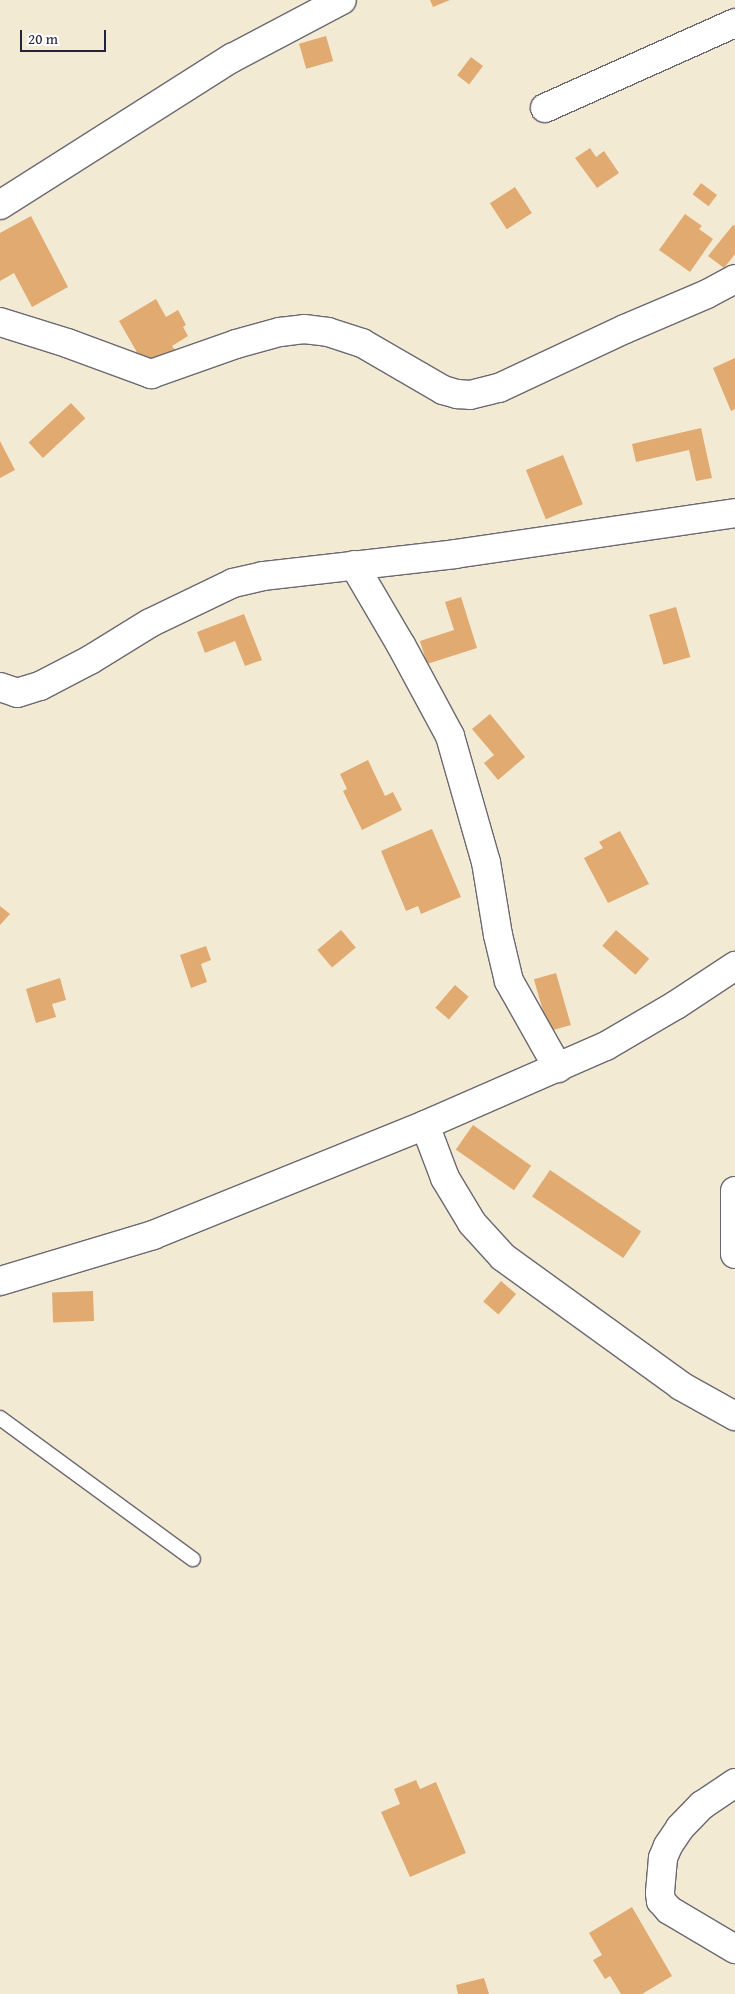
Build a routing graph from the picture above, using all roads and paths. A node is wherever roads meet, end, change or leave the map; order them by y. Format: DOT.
graph roads {
  1 [pos="342,0"];
  2 [pos="735,23"];
  3 [pos="545,108"];
  4 [pos="0,205"];
  5 [pos="735,279"];
  6 [pos="0,322"];
  7 [pos="735,513"];
  8 [pos="354,565"];
  9 [pos="6,696"];
  10 [pos="735,966"];
  11 [pos="558,1068"];
  12 [pos="425,1125"];
  13 [pos="735,1191"];
  14 [pos="735,1254"];
  15 [pos="0,1281"];
  16 [pos="735,1416"];
  17 [pos="0,1418"];
  18 [pos="193,1559"];
  19 [pos="735,1783"];
  20 [pos="735,1949"];
  1 -- 4 [label="street"];
  2 -- 3 [label="street"];
  5 -- 6 [label="street"];
  7 -- 8 [label="street"];
  8 -- 9 [label="street"];
  8 -- 11 [label="street"];
  10 -- 11 [label="street"];
  11 -- 12 [label="street"];
  12 -- 15 [label="street"];
  12 -- 16 [label="street"];
  13 -- 14 [label="street"];
  17 -- 18 [label="lane"];
  19 -- 20 [label="street"];
}
